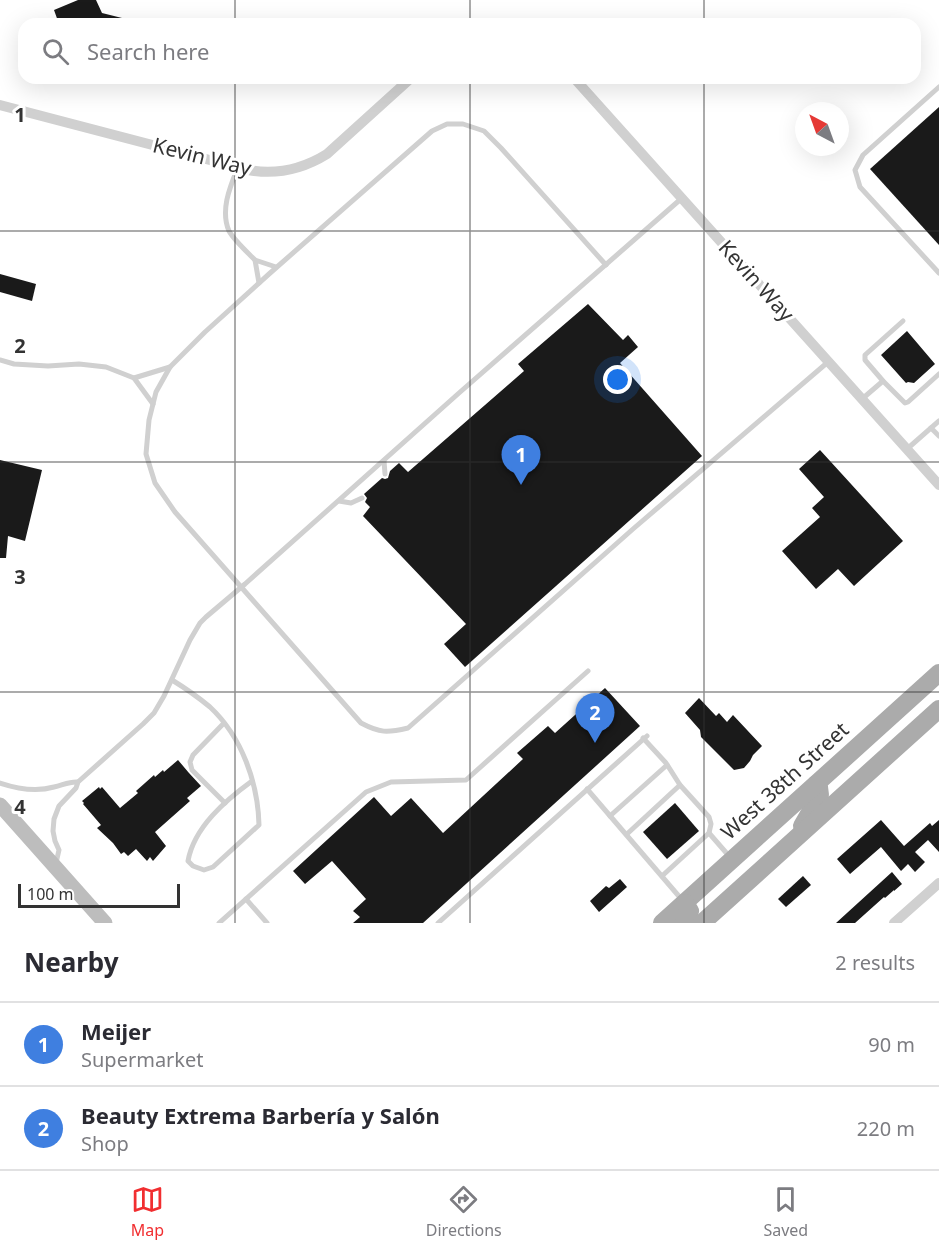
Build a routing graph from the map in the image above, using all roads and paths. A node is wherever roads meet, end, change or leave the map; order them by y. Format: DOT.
graph roads {
  1 [pos="404,84"];
  2 [pos="579,84"];
  3 [pos="939,87"];
  4 [pos="0,105"];
  5 [pos="238,167"];
  6 [pos="682,198"];
  7 [pos="255,260"];
  8 [pos="606,265"];
  9 [pos="276,267"];
  10 [pos="939,273"];
  11 [pos="259,283"];
  12 [pos="903,321"];
  13 [pos="0,360"];
  14 [pos="828,362"];
  15 [pos="170,366"];
  16 [pos="939,374"];
  17 [pos="134,378"];
  18 [pos="883,381"];
  19 [pos="862,399"];
  20 [pos="153,404"];
  21 [pos="939,421"];
  22 [pos="931,428"];
  23 [pos="939,436"];
  24 [pos="907,449"];
  25 [pos="384,461"];
  26 [pos="386,474"];
  27 [pos="939,485"];
  28 [pos="362,498"];
  29 [pos="339,501"];
  30 [pos="241,588"];
  31 [pos="588,671"];
  32 [pos="939,673"];
  33 [pos="172,680"];
  34 [pos="939,709"];
  35 [pos="224,723"];
  36 [pos="667,765"];
  37 [pos="252,781"];
  38 [pos="78,782"];
  39 [pos="0,783"];
  40 [pos="816,784"];
  41 [pos="680,785"];
  42 [pos="587,789"];
  43 [pos="225,803"];
  44 [pos="0,805"];
  45 [pos="610,816"];
  46 [pos="709,833"];
  47 [pos="627,834"];
  48 [pos="797,836"];
  49 [pos="732,860"];
  50 [pos="55,867"];
  51 [pos="662,876"];
  52 [pos="939,883"];
  53 [pos="246,899"];
  54 [pos="684,903"];
  55 [pos="105,923"];
  56 [pos="219,923"];
  57 [pos="267,923"];
  58 [pos="438,923"];
  59 [pos="662,923"];
  60 [pos="684,923"];
  61 [pos="702,923"];
  62 [pos="894,923"];
  1 -- 5 [label="street, Kevin Way"];
  2 -- 6 [label="street, Kevin Way"];
  3 -- 10 [label="lane"];
  4 -- 5 [label="street, Kevin Way"];
  5 -- 7 [label="lane"];
  6 -- 8 [label="lane"];
  6 -- 14 [label="street, Kevin Way"];
  7 -- 9 [label="lane"];
  7 -- 11 [label="lane"];
  8 -- 9 [label="lane"];
  8 -- 25 [label="lane"];
  9 -- 11 [label="lane"];
  11 -- 15 [label="lane"];
  12 -- 18 [label="lane"];
  13 -- 17 [label="lane"];
  14 -- 19 [label="street, Kevin Way"];
  14 -- 30 [label="lane"];
  15 -- 17 [label="lane"];
  15 -- 20 [label="lane"];
  16 -- 18 [label="lane"];
  17 -- 20 [label="lane"];
  18 -- 19 [label="lane"];
  19 -- 24 [label="street, Kevin Way"];
  20 -- 30 [label="lane"];
  21 -- 22 [label="lane"];
  22 -- 23 [label="lane"];
  22 -- 24 [label="lane"];
  24 -- 27 [label="street, Kevin Way"];
  25 -- 26 [label="lane"];
  25 -- 29 [label="lane"];
  28 -- 29 [label="lane"];
  29 -- 30 [label="lane"];
  30 -- 33 [label="lane"];
  31 -- 53 [label="lane"];
  32 -- 40 [label="main road, West 38th Street"];
  33 -- 35 [label="lane"];
  33 -- 38 [label="lane"];
  34 -- 48 [label="main road"];
  35 -- 37 [label="lane"];
  35 -- 43 [label="lane"];
  36 -- 41 [label="lane"];
  36 -- 42 [label="lane"];
  36 -- 45 [label="lane"];
  37 -- 43 [label="lane"];
  37 -- 43 [label="lane"];
  38 -- 39 [label="lane"];
  38 -- 50 [label="lane"];
  40 -- 48 [label="main road"];
  40 -- 49 [label="main road, West 38th Street"];
  41 -- 46 [label="lane"];
  41 -- 47 [label="lane"];
  42 -- 45 [label="lane"];
  42 -- 58 [label="lane"];
  44 -- 50 [label="main road"];
  45 -- 47 [label="lane"];
  46 -- 49 [label="lane"];
  46 -- 51 [label="lane"];
  47 -- 51 [label="lane"];
  48 -- 61 [label="main road"];
  49 -- 54 [label="main road, West 38th Street"];
  50 -- 55 [label="main road"];
  51 -- 54 [label="lane"];
  52 -- 62 [label="street"];
  53 -- 56 [label="lane"];
  53 -- 57 [label="lane"];
  54 -- 59 [label="main road, West 38th Street"];
  54 -- 60 [label="main road"];
}
